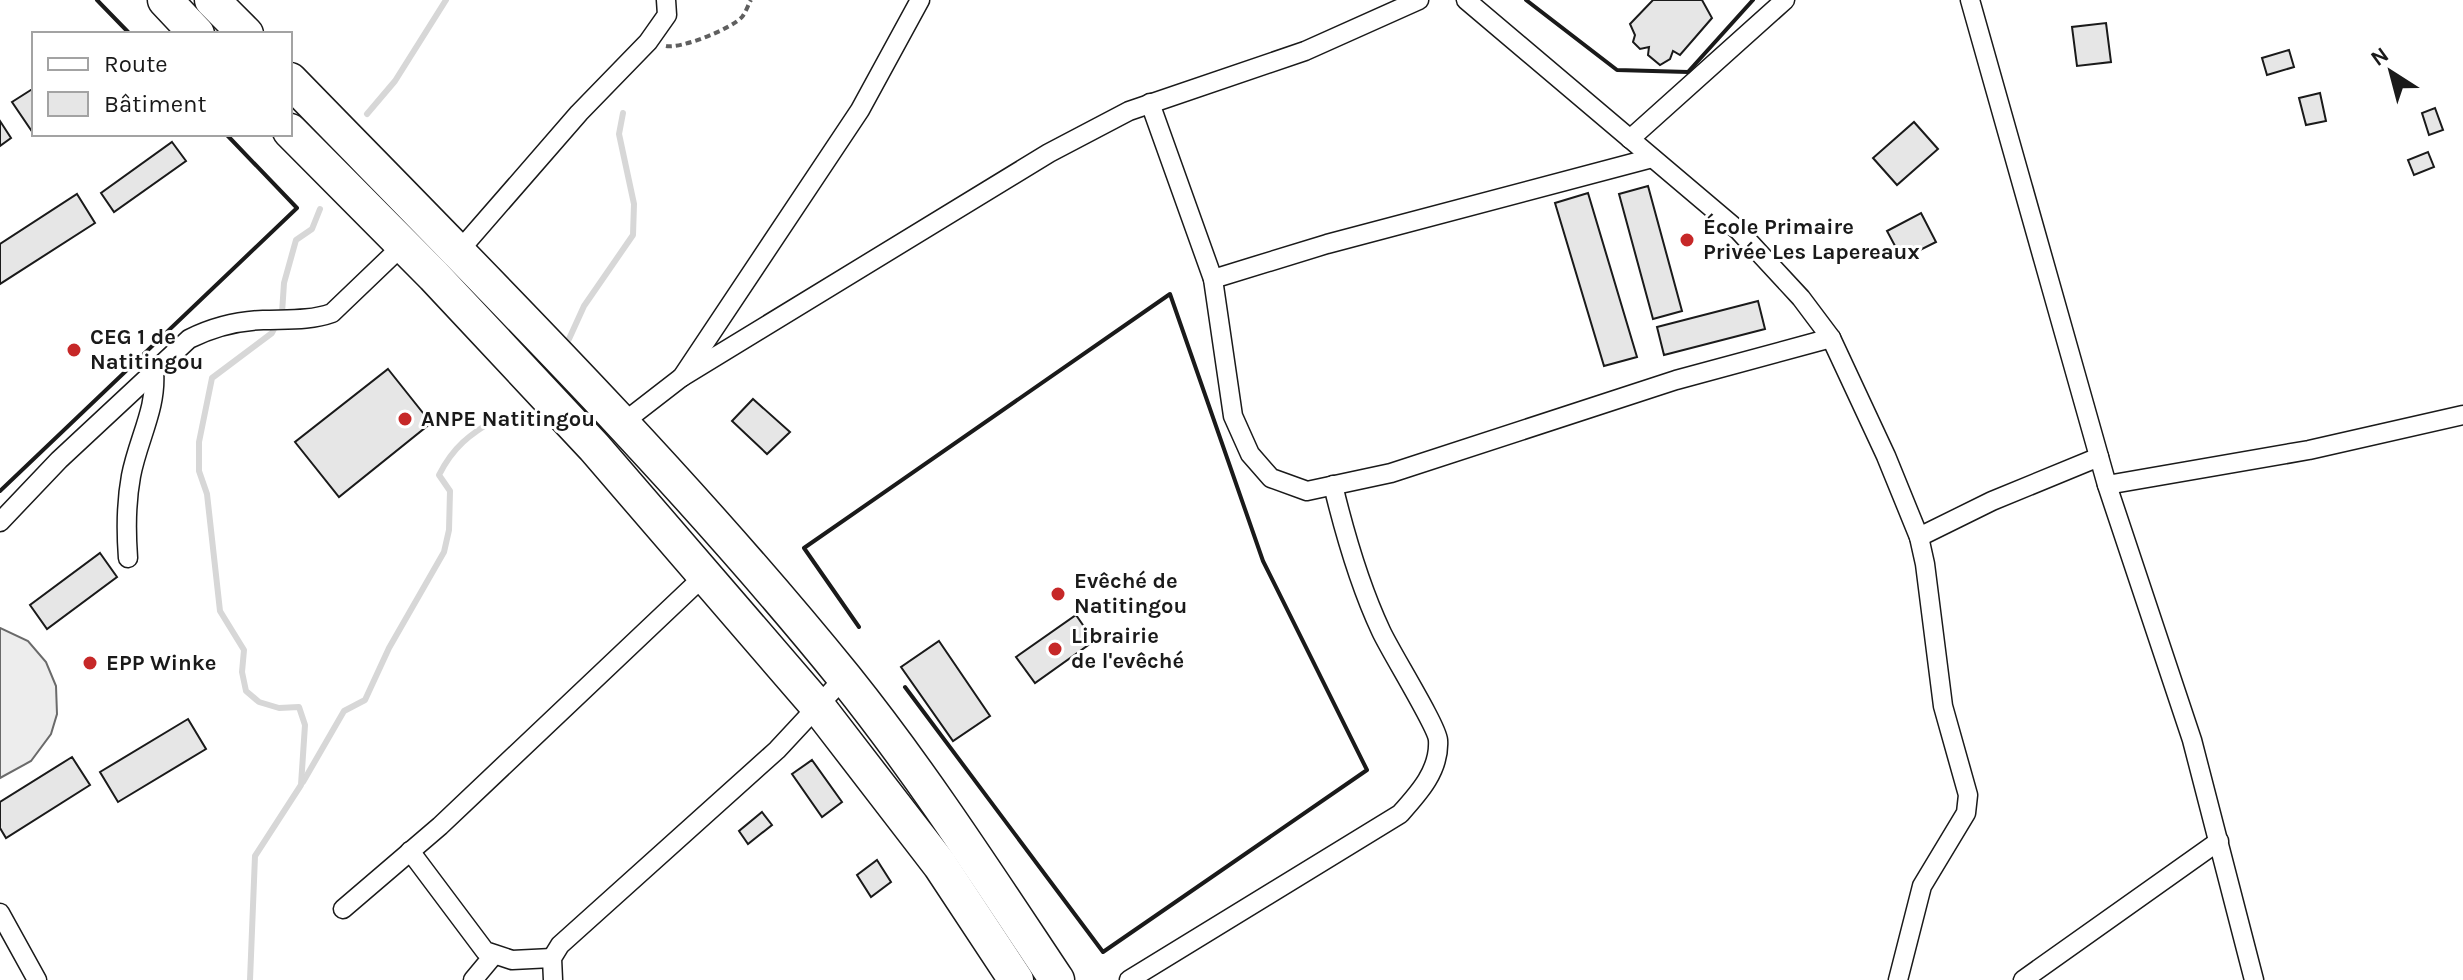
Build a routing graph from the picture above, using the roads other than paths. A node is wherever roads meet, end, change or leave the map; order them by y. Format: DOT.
graph roads {
  1 [pos="165,0"];
  2 [pos="212,0"];
  3 [pos="666,0"];
  4 [pos="920,0"];
  5 [pos="1419,0"];
  6 [pos="1466,0"];
  7 [pos="1785,0"];
  8 [pos="1970,0"];
  9 [pos="195,32"];
  10 [pos="244,32"];
  11 [pos="292,82"];
  12 [pos="1150,103"];
  13 [pos="292,133"];
  14 [pos="1630,139"];
  15 [pos="1652,158"];
  16 [pos="403,245"];
  17 [pos="459,251"];
  18 [pos="1213,279"];
  19 [pos="1831,338"];
  20 [pos="154,371"];
  21 [pos="682,377"];
  22 [pos="2463,415"];
  23 [pos="620,425"];
  24 [pos="2099,457"];
  25 [pos="1333,485"];
  26 [pos="2107,485"];
  27 [pos="0,522"];
  28 [pos="1919,537"];
  29 [pos="128,558"];
  30 [pos="704,576"];
  31 [pos="844,678"];
  32 [pos="819,708"];
  33 [pos="2219,841"];
  34 [pos="410,851"];
  35 [pos="343,909"];
  36 [pos="0,913"];
  37 [pos="493,956"];
  38 [pos="552,958"];
  39 [pos="37,980"];
  40 [pos="473,980"];
  41 [pos="553,980"];
  42 [pos="1016,980"];
  43 [pos="1057,980"];
  44 [pos="1129,980"];
  45 [pos="1898,980"];
  46 [pos="2023,980"];
  47 [pos="2254,980"];
  1 -- 9 [label="highway"];
  2 -- 10 [label="highway"];
  3 -- 17 [label="street"];
  4 -- 21 [label="street"];
  5 -- 12 [label="street"];
  6 -- 14 [label="street"];
  7 -- 14 [label="street"];
  8 -- 24 [label="street"];
  11 -- 17 [label="highway"];
  12 -- 18 [label="street"];
  12 -- 21 [label="street"];
  13 -- 16 [label="highway"];
  14 -- 15 [label="street"];
  15 -- 18 [label="street"];
  15 -- 19 [label="street"];
  16 -- 20 [label="street"];
  16 -- 30 [label="highway"];
  17 -- 23 [label="highway"];
  18 -- 25 [label="street"];
  19 -- 25 [label="street"];
  19 -- 28 [label="street"];
  20 -- 27 [label="street"];
  20 -- 29 [label="street"];
  21 -- 23 [label="street"];
  22 -- 26 [label="street"];
  23 -- 31 [label="highway"];
  24 -- 26 [label="street"];
  24 -- 28 [label="street"];
  25 -- 44 [label="street"];
  26 -- 33 [label="street"];
  28 -- 45 [label="street"];
  30 -- 32 [label="highway"];
  30 -- 34 [label="street"];
  31 -- 32 [label="street"];
  31 -- 43 [label="highway"];
  32 -- 38 [label="street"];
  32 -- 42 [label="highway"];
  33 -- 46 [label="street"];
  33 -- 47 [label="street"];
  34 -- 35 [label="street"];
  34 -- 37 [label="street"];
  36 -- 39 [label="street"];
  37 -- 38 [label="street"];
  37 -- 40 [label="street"];
  38 -- 41 [label="street"];
}
